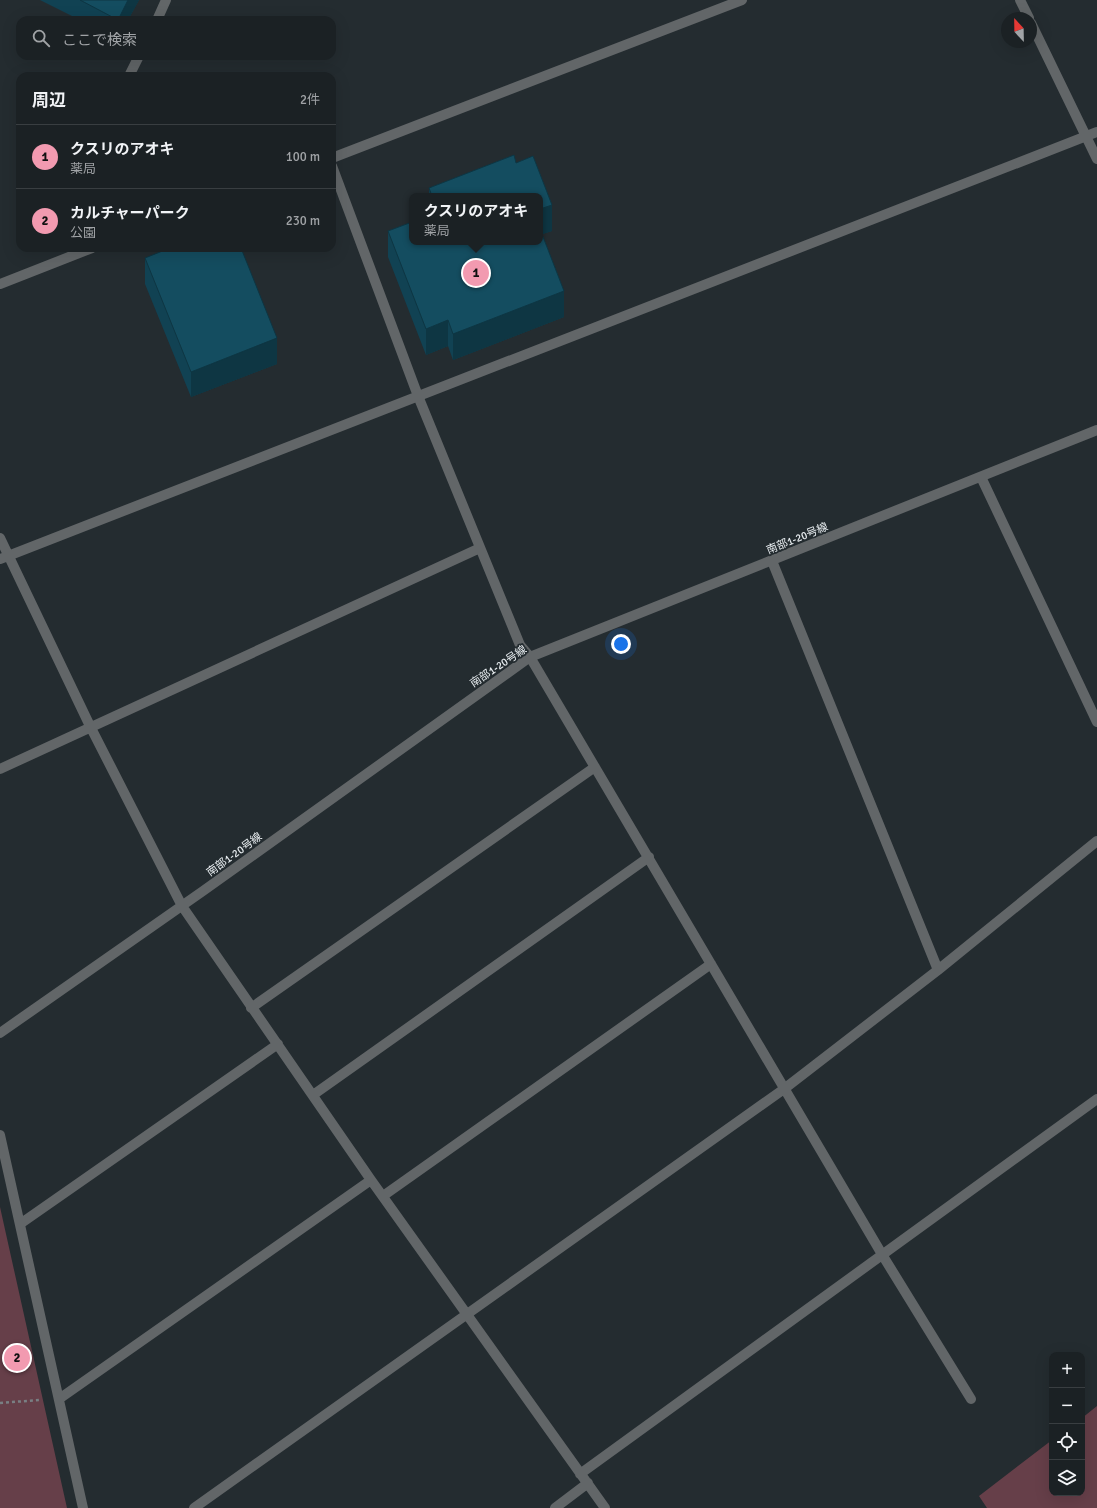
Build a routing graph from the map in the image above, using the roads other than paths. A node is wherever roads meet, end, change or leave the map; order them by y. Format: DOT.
graph roads {
  1 [pos="166,0"];
  2 [pos="742,0"];
  3 [pos="1020,0"];
  4 [pos="1025,12"];
  5 [pos="159,16"];
  6 [pos="1037,35"];
  7 [pos="137,60"];
  8 [pos="131,72"];
  9 [pos="1097,132"];
  10 [pos="1086,136"];
  11 [pos="336,156"];
  12 [pos="1097,159"];
  13 [pos="336,177"];
  14 [pos="74,252"];
  15 [pos="0,284"];
  16 [pos="418,396"];
  17 [pos="1097,430"];
  18 [pos="981,477"];
  19 [pos="0,538"];
  20 [pos="480,548"];
  21 [pos="4,557"];
  22 [pos="772,561"];
  23 [pos="530,657"];
  24 [pos="1097,722"];
  25 [pos="90,726"];
  26 [pos="595,767"];
  27 [pos="0,769"];
  28 [pos="1097,841"];
  29 [pos="649,857"];
  30 [pos="182,906"];
  31 [pos="711,964"];
  32 [pos="938,970"];
  33 [pos="251,1008"];
  34 [pos="0,1033"];
  35 [pos="278,1044"];
  36 [pos="784,1089"];
  37 [pos="314,1095"];
  38 [pos="1097,1099"];
  39 [pos="0,1135"];
  40 [pos="371,1180"];
  41 [pos="383,1196"];
  42 [pos="20,1224"];
  43 [pos="883,1256"];
  44 [pos="468,1313"];
  45 [pos="59,1399"];
  46 [pos="971,1399"];
  47 [pos="580,1474"];
  48 [pos="588,1483"];
  49 [pos="83,1508"];
  50 [pos="194,1508"];
  51 [pos="556,1508"];
  52 [pos="605,1508"];
  1 -- 5 [label="street"];
  2 -- 11 [label="street"];
  3 -- 4 [label="street"];
  6 -- 10 [label="street"];
  7 -- 8 [label="street"];
  9 -- 10 [label="street"];
  10 -- 12 [label="street"];
  10 -- 16 [label="street"];
  13 -- 16 [label="street"];
  14 -- 15 [label="street"];
  16 -- 20 [label="street"];
  16 -- 21 [label="street"];
  17 -- 18 [label="street, 南部1-20号線"];
  18 -- 22 [label="street, 南部1-20号線"];
  18 -- 24 [label="street"];
  19 -- 21 [label="street"];
  20 -- 23 [label="street"];
  20 -- 25 [label="street"];
  21 -- 25 [label="street"];
  22 -- 23 [label="street, 南部1-20号線"];
  22 -- 32 [label="street"];
  23 -- 26 [label="street"];
  23 -- 30 [label="street, 南部1-20号線"];
  25 -- 27 [label="street"];
  25 -- 30 [label="street"];
  26 -- 29 [label="street"];
  26 -- 33 [label="street"];
  28 -- 32 [label="street"];
  29 -- 31 [label="street"];
  29 -- 37 [label="street"];
  30 -- 33 [label="street"];
  30 -- 34 [label="street, 南部1-20号線"];
  31 -- 36 [label="street"];
  31 -- 41 [label="street"];
  32 -- 36 [label="street"];
  33 -- 35 [label="street"];
  35 -- 37 [label="street"];
  35 -- 42 [label="street"];
  36 -- 43 [label="street"];
  36 -- 44 [label="street"];
  37 -- 40 [label="street"];
  38 -- 43 [label="street"];
  39 -- 42 [label="street"];
  40 -- 41 [label="street"];
  40 -- 45 [label="street"];
  41 -- 44 [label="street"];
  42 -- 45 [label="street"];
  43 -- 46 [label="street"];
  43 -- 47 [label="street"];
  44 -- 47 [label="street"];
  44 -- 50 [label="street"];
  45 -- 49 [label="street"];
  47 -- 48 [label="street"];
  48 -- 51 [label="street"];
  48 -- 52 [label="street"];
}
